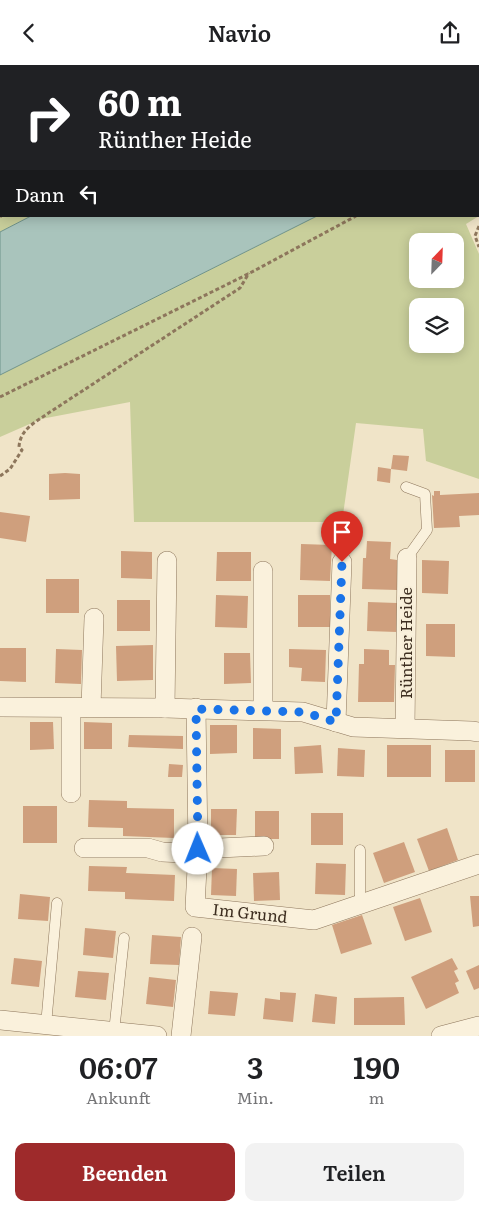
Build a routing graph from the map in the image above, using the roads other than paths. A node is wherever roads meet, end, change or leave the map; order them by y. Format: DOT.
graph roads {
  1 [pos="406,487"];
  2 [pos="407,558"];
  3 [pos="167,561"];
  4 [pos="342,562"];
  5 [pos="263,571"];
  6 [pos="94,618"];
  7 [pos="0,707"];
  8 [pos="91,707"];
  9 [pos="164,707"];
  10 [pos="72,708"];
  11 [pos="196,709"];
  12 [pos="263,710"];
  13 [pos="336,722"];
  14 [pos="406,728"];
  15 [pos="479,732"];
  16 [pos="71,793"];
  17 [pos="264,846"];
  18 [pos="84,848"];
  19 [pos="198,849"];
  20 [pos="360,850"];
  21 [pos="479,864"];
  22 [pos="57,903"];
  23 [pos="360,905"];
  24 [pos="192,937"];
  25 [pos="124,938"];
  26 [pos="0,1020"];
  27 [pos="46,1025"];
  28 [pos="479,1027"];
  29 [pos="114,1032"];
  30 [pos="157,1036"];
  31 [pos="181,1036"];
  32 [pos="441,1036"];
  1 -- 2 [label="lane"];
  2 -- 14 [label="street, Rünther Heide"];
  3 -- 9 [label="street"];
  4 -- 13 [label="street"];
  5 -- 12 [label="street"];
  6 -- 8 [label="street"];
  7 -- 10 [label="street"];
  8 -- 9 [label="street"];
  8 -- 10 [label="street"];
  9 -- 11 [label="street"];
  10 -- 16 [label="street"];
  11 -- 12 [label="street"];
  11 -- 19 [label="street, Im Grund"];
  12 -- 13 [label="street"];
  13 -- 14 [label="street"];
  14 -- 15 [label="street"];
  17 -- 19 [label="street"];
  18 -- 19 [label="street"];
  19 -- 23 [label="street, Im Grund"];
  20 -- 23 [label="lane"];
  21 -- 23 [label="street, Im Grund"];
  22 -- 27 [label="lane"];
  24 -- 31 [label="street"];
  25 -- 29 [label="lane"];
  26 -- 27 [label="street"];
  27 -- 29 [label="street"];
  28 -- 32 [label="street"];
  29 -- 30 [label="street"];
}
